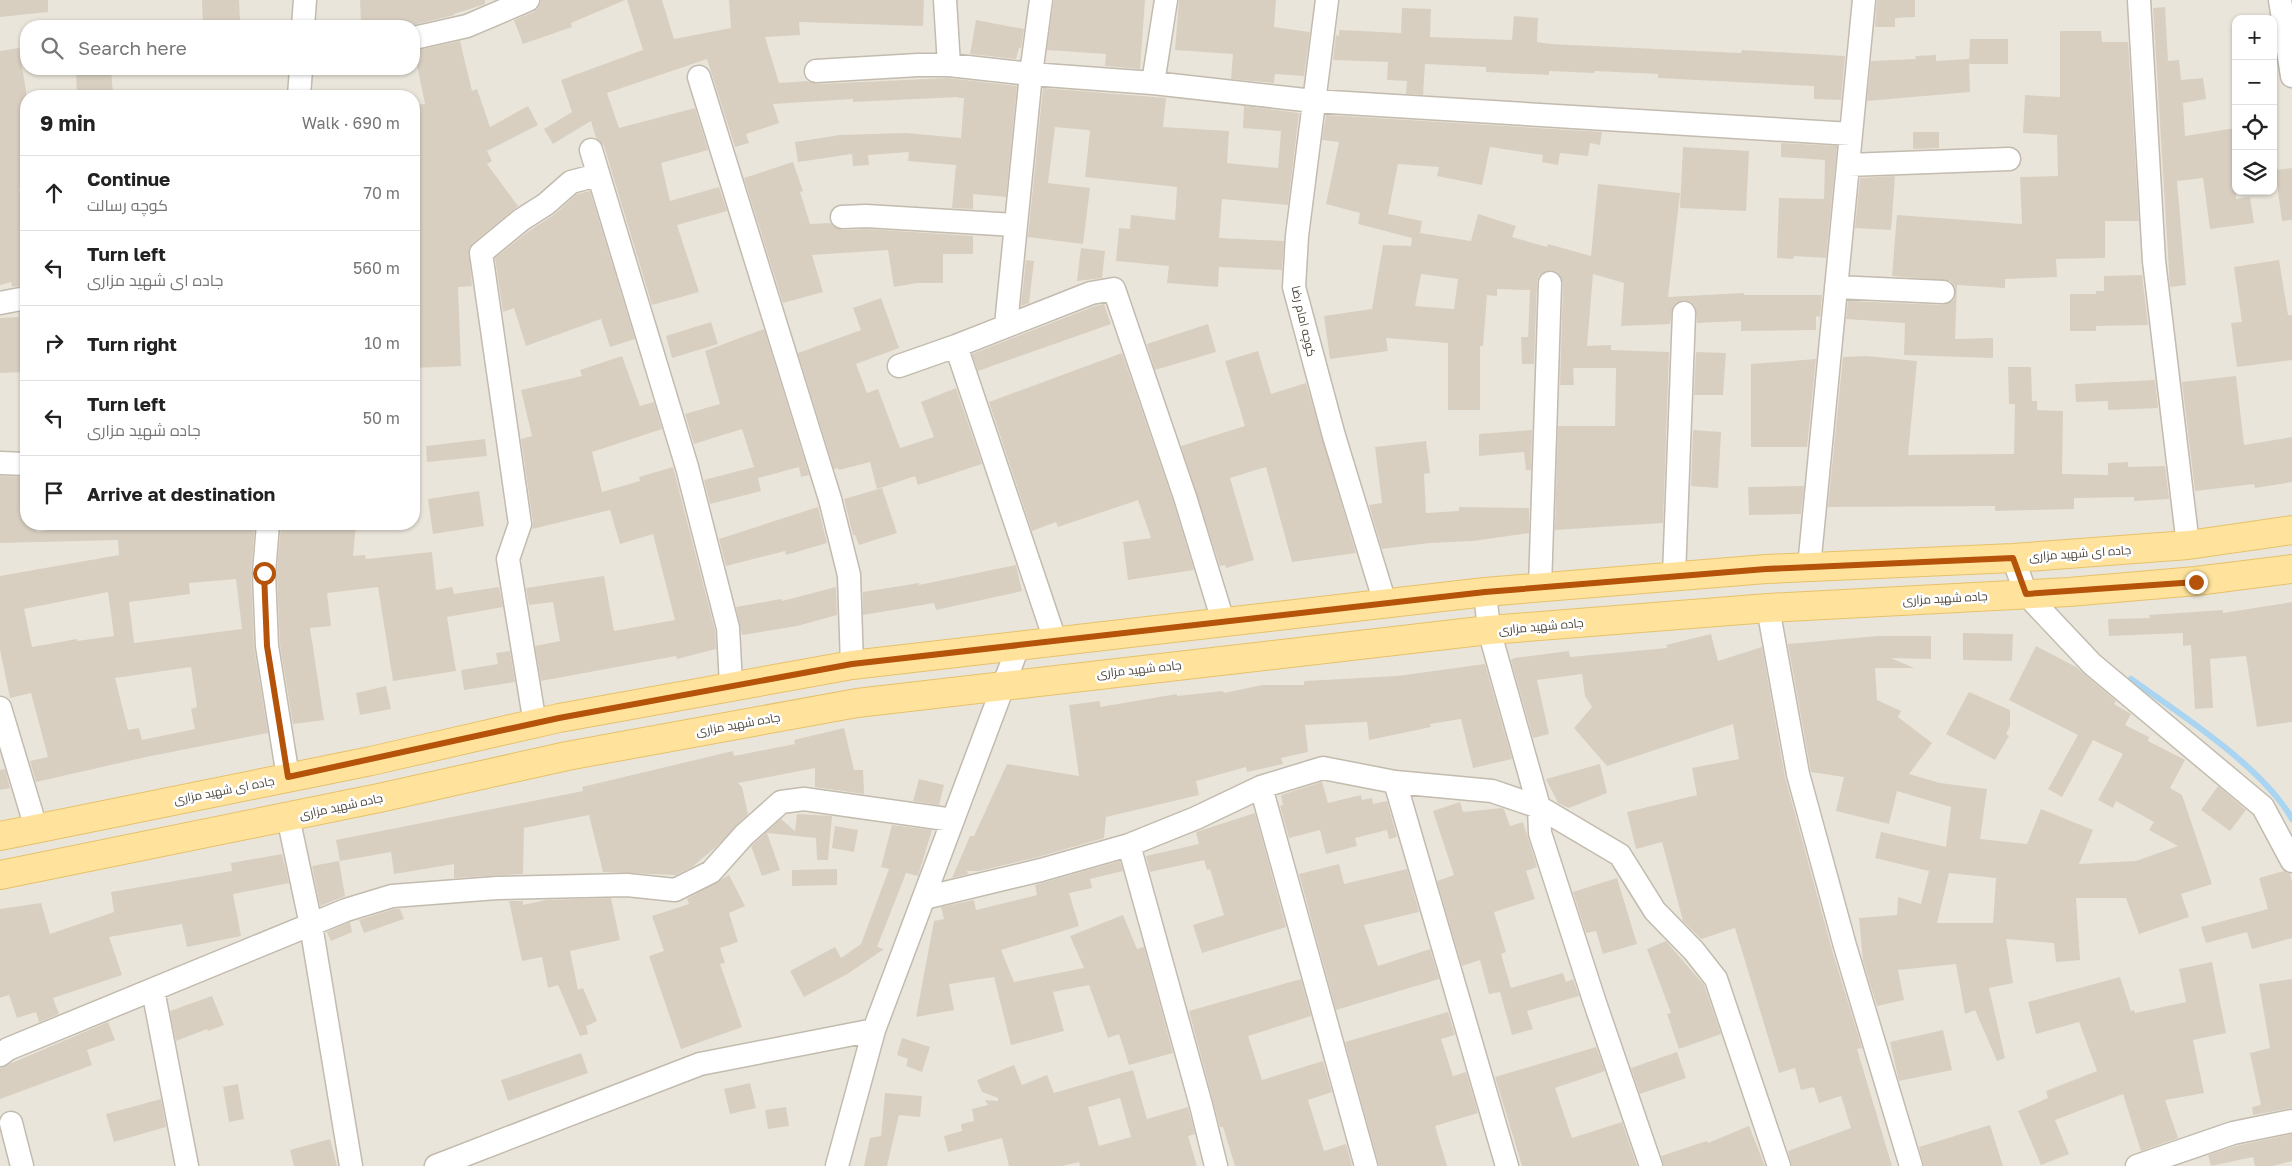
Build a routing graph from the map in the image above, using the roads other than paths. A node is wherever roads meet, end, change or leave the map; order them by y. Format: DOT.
graph roads {
  1 [pos="305,0"];
  2 [pos="528,0"];
  3 [pos="945,0"];
  4 [pos="1041,0"];
  5 [pos="1166,0"];
  6 [pos="1327,0"];
  7 [pos="1864,0"];
  8 [pos="2139,0"];
  9 [pos="2280,0"];
  10 [pos="502,5"];
  11 [pos="304,20"];
  12 [pos="420,37"];
  13 [pos="949,65"];
  14 [pos="816,71"];
  15 [pos="1030,74"];
  16 [pos="301,75"];
  17 [pos="2292,76"];
  18 [pos="699,78"];
  19 [pos="1153,83"];
  20 [pos="299,90"];
  21 [pos="1314,102"];
  22 [pos="1851,134"];
  23 [pos="591,150"];
  24 [pos="2010,159"];
  25 [pos="1848,165"];
  26 [pos="598,175"];
  27 [pos="842,218"];
  28 [pos="1015,225"];
  29 [pos="1550,283"];
  30 [pos="1836,287"];
  31 [pos="1943,292"];
  32 [pos="20,299"];
  33 [pos="0,303"];
  34 [pos="1684,313"];
  35 [pos="1006,326"];
  36 [pos="956,346"];
  37 [pos="898,366"];
  38 [pos="0,463"];
  39 [pos="20,464"];
  40 [pos="268,530"];
  41 [pos="2292,530"];
  42 [pos="2188,545"];
  43 [pos="2013,558"];
  44 [pos="1809,567"];
  45 [pos="2292,569"];
  46 [pos="1674,576"];
  47 [pos="1540,587"];
  48 [pos="1485,592"];
  49 [pos="2026,594"];
  50 [pos="1385,603"];
  51 [pos="1768,608"];
  52 [pos="1223,621"];
  53 [pos="1489,630"];
  54 [pos="1055,640"];
  55 [pos="1019,644"];
  56 [pos="852,664"];
  57 [pos="731,685"];
  58 [pos="1004,685"];
  59 [pos="0,708"];
  60 [pos="535,724"];
  61 [pos="288,777"];
  62 [pos="1395,782"];
  63 [pos="1261,787"];
  64 [pos="1539,807"];
  65 [pos="288,817"];
  66 [pos="954,820"];
  67 [pos="36,828"];
  68 [pos="0,836"];
  69 [pos="1129,846"];
  70 [pos="2292,861"];
  71 [pos="0,875"];
  72 [pos="924,898"];
  73 [pos="311,925"];
  74 [pos="153,990"];
  75 [pos="874,1030"];
  76 [pos="0,1055"];
  77 [pos="2292,1121"];
  78 [pos="11,1123"];
  79 [pos="22,1166"];
  80 [pos="186,1166"];
  81 [pos="350,1166"];
  82 [pos="436,1166"];
  83 [pos="837,1166"];
  84 [pos="1216,1166"];
  85 [pos="1366,1166"];
  86 [pos="1507,1166"];
  87 [pos="1651,1166"];
  88 [pos="1779,1166"];
  89 [pos="1911,1166"];
  90 [pos="2137,1166"];
  1 -- 11 [label="street"];
  2 -- 10 [label="street"];
  3 -- 13 [label="street"];
  4 -- 15 [label="street"];
  5 -- 19 [label="street"];
  6 -- 21 [label="street, کوچه امام رضا"];
  7 -- 22 [label="street"];
  8 -- 42 [label="street"];
  9 -- 17 [label="street"];
  10 -- 12 [label="street"];
  13 -- 14 [label="street"];
  13 -- 15 [label="street"];
  15 -- 19 [label="street"];
  15 -- 28 [label="street"];
  16 -- 20 [label="street"];
  18 -- 56 [label="street"];
  19 -- 21 [label="street"];
  21 -- 22 [label="street"];
  21 -- 50 [label="street, کوچه امام رضا"];
  22 -- 25 [label="street"];
  23 -- 26 [label="street"];
  24 -- 25 [label="street"];
  25 -- 30 [label="street"];
  26 -- 57 [label="street"];
  26 -- 60 [label="street"];
  27 -- 28 [label="street"];
  28 -- 35 [label="street"];
  29 -- 47 [label="street"];
  30 -- 31 [label="street"];
  30 -- 44 [label="street"];
  32 -- 33 [label="street"];
  34 -- 46 [label="street"];
  35 -- 36 [label="street"];
  35 -- 52 [label="street"];
  36 -- 37 [label="street"];
  36 -- 54 [label="street"];
  38 -- 39 [label="street"];
  40 -- 61 [label="street"];
  41 -- 42 [label="main road, جاده ای شهید مزاری"];
  42 -- 43 [label="main road, جاده ای شهید مزاری"];
  43 -- 44 [label="main road, جاده ای شهید مزاری"];
  43 -- 49 [label="street"];
  44 -- 46 [label="main road, جاده ای شهید مزاری"];
  45 -- 49 [label="main road, جاده شهید مزاری"];
  46 -- 47 [label="main road, جاده ای شهید مزاری"];
  47 -- 48 [label="main road, جاده ای شهید مزاری"];
  48 -- 50 [label="main road, جاده ای شهید مزاری"];
  48 -- 53 [label="street"];
  49 -- 51 [label="main road, جاده شهید مزاری"];
  49 -- 70 [label="street"];
  50 -- 52 [label="main road, جاده ای شهید مزاری"];
  51 -- 53 [label="main road, جاده شهید مزاری"];
  51 -- 89 [label="street"];
  52 -- 54 [label="main road, جاده ای شهید مزاری"];
  53 -- 58 [label="main road, جاده شهید مزاری"];
  53 -- 64 [label="street"];
  54 -- 55 [label="main road, جاده ای شهید مزاری"];
  55 -- 56 [label="main road, جاده ای شهید مزاری"];
  55 -- 58 [label="street"];
  56 -- 57 [label="main road, جاده ای شهید مزاری"];
  57 -- 60 [label="main road, جاده ای شهید مزاری"];
  58 -- 65 [label="main road, جاده شهید مزاری"];
  58 -- 66 [label="street"];
  59 -- 67 [label="street"];
  60 -- 61 [label="main road, جاده ای شهید مزاری"];
  61 -- 67 [label="main road, جاده ای شهید مزاری"];
  62 -- 63 [label="street"];
  62 -- 64 [label="street"];
  62 -- 86 [label="street"];
  63 -- 69 [label="street"];
  63 -- 85 [label="street"];
  64 -- 87 [label="street"];
  64 -- 88 [label="street"];
  65 -- 71 [label="main road, جاده شهید مزاری"];
  65 -- 73 [label="street"];
  66 -- 72 [label="street"];
  66 -- 73 [label="street"];
  67 -- 68 [label="main road, جاده ای شهید مزاری"];
  69 -- 72 [label="street"];
  69 -- 84 [label="street"];
  72 -- 75 [label="street"];
  73 -- 74 [label="street"];
  73 -- 81 [label="street"];
  74 -- 76 [label="street"];
  74 -- 80 [label="street"];
  75 -- 82 [label="street"];
  75 -- 83 [label="street"];
  77 -- 90 [label="street"];
  78 -- 79 [label="street"];
}
